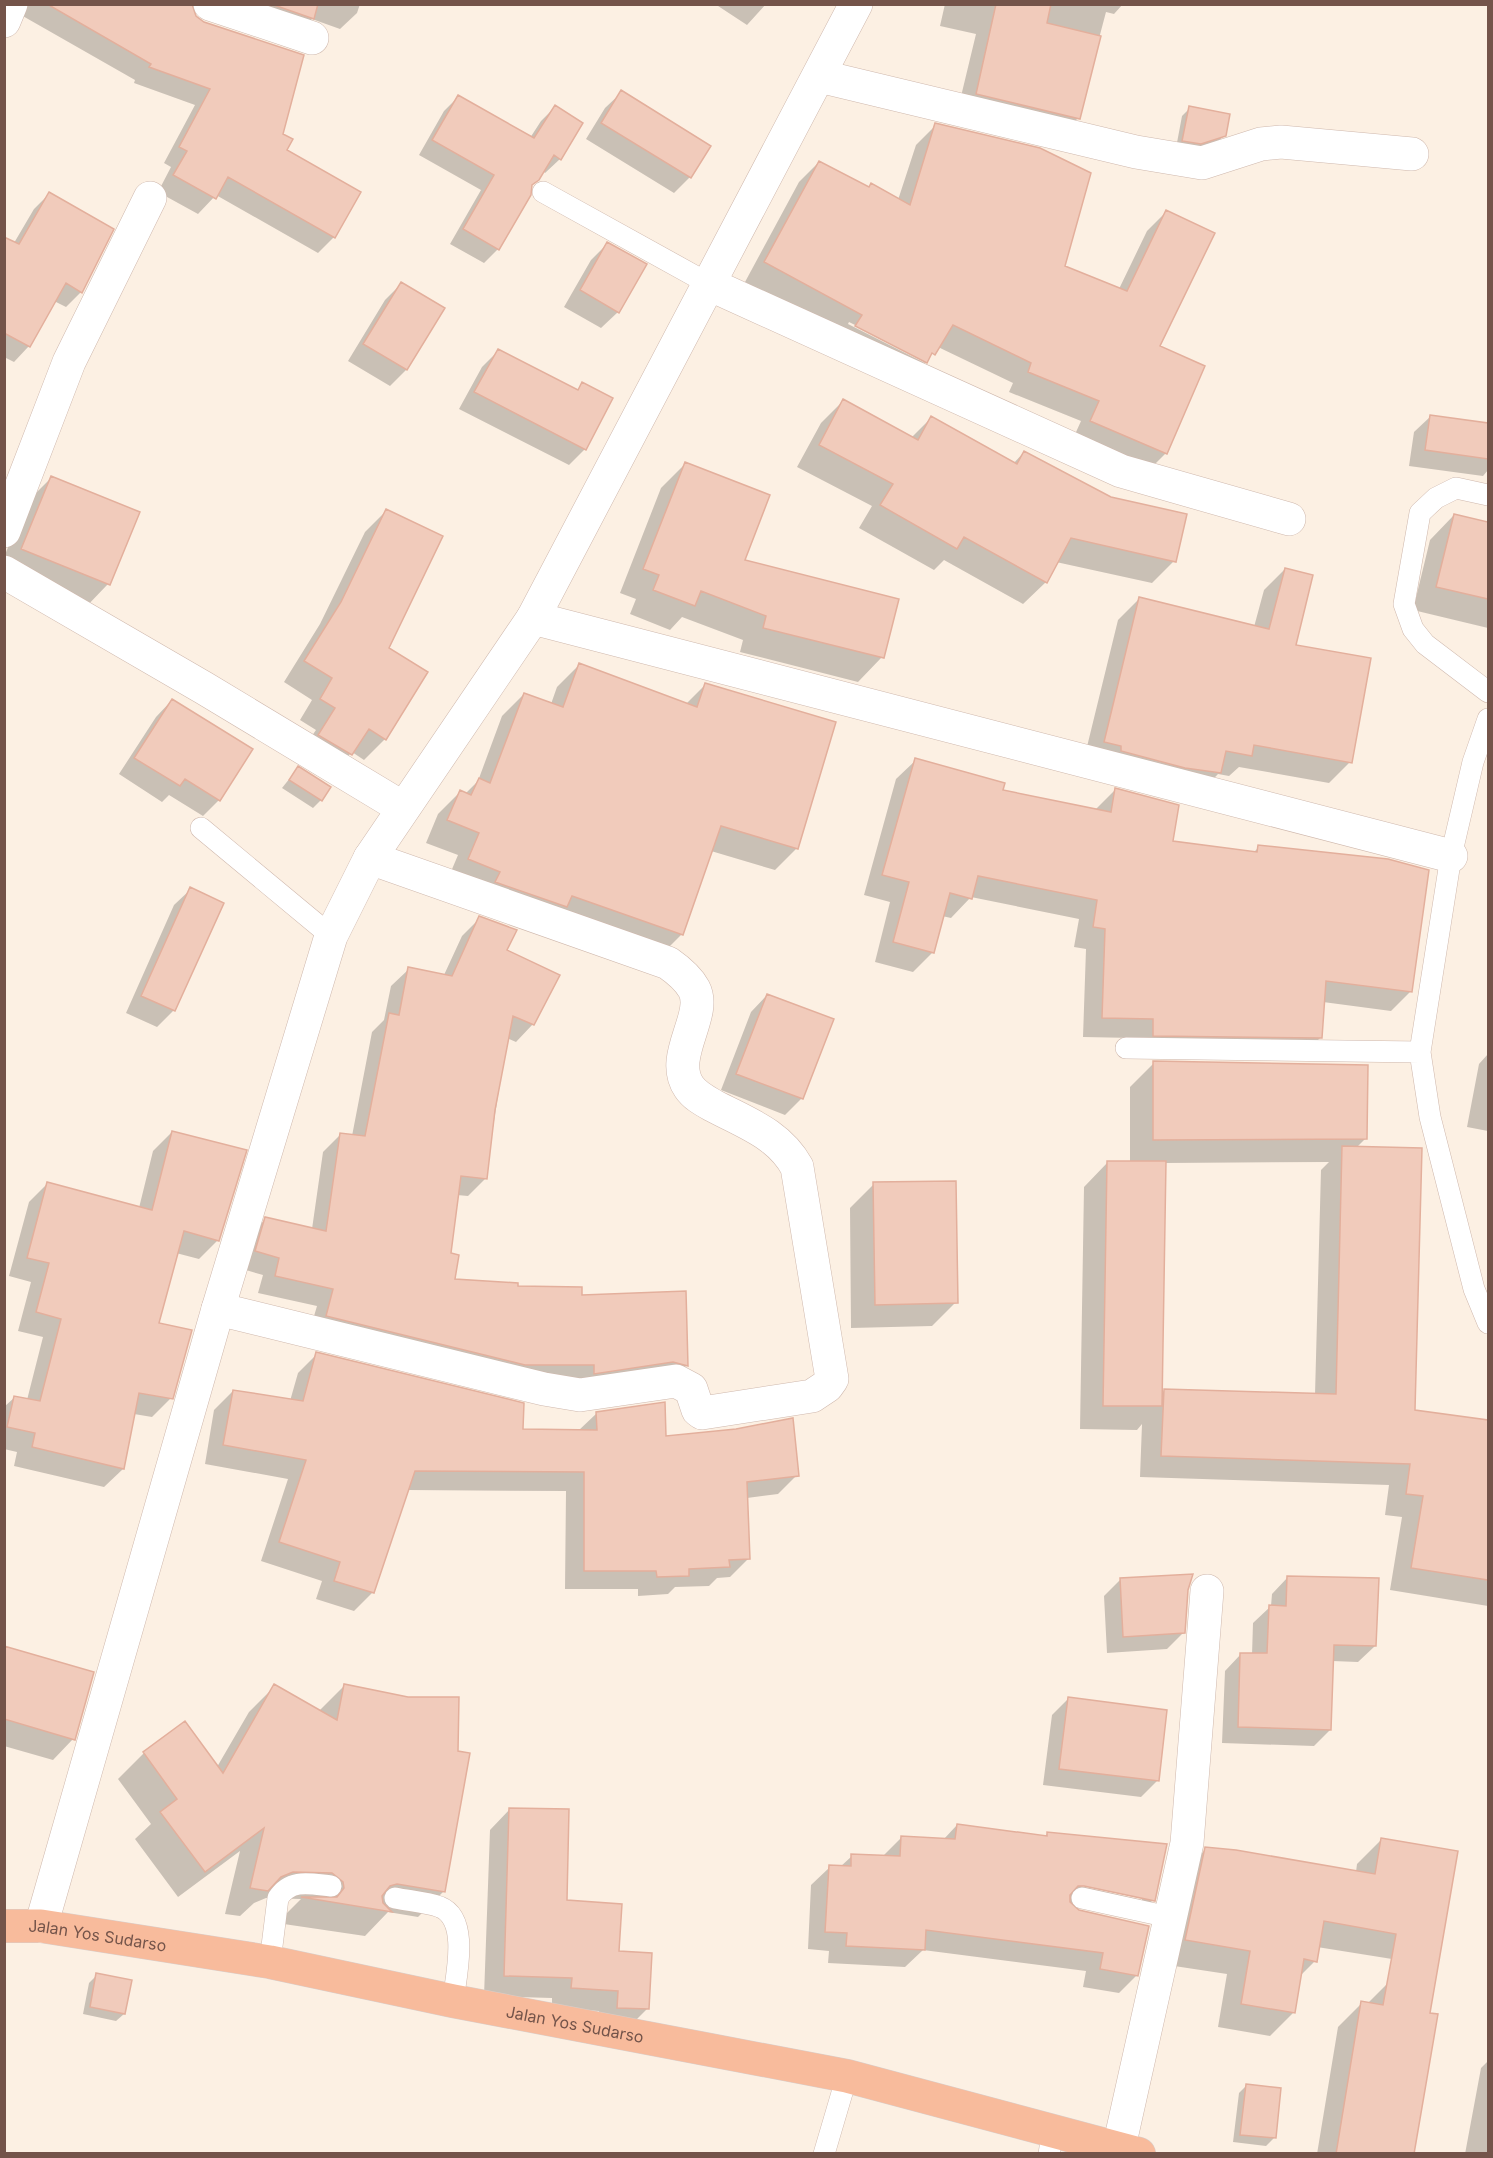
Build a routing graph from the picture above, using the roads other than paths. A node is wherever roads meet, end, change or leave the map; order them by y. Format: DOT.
graph roads {
  1 [pos="12,4"];
  2 [pos="210,4"];
  3 [pos="856,4"];
  4 [pos="4,21"];
  5 [pos="312,38"];
  6 [pos="819,76"];
  7 [pos="1412,154"];
  8 [pos="543,192"];
  9 [pos="150,198"];
  10 [pos="711,285"];
  11 [pos="1488,495"];
  12 [pos="1289,519"];
  13 [pos="4,531"];
  14 [pos="4,572"];
  15 [pos="533,618"];
  16 [pos="1488,692"];
  17 [pos="1488,719"];
  18 [pos="403,808"];
  19 [pos="201,828"];
  20 [pos="1451,855"];
  21 [pos="370,858"];
  22 [pos="331,936"];
  23 [pos="1126,1048"];
  24 [pos="1420,1052"];
  25 [pos="218,1309"];
  26 [pos="1488,1323"];
  27 [pos="1207,1591"];
  28 [pos="331,1886"];
  29 [pos="395,1898"];
  30 [pos="1082,1898"];
  31 [pos="1169,1917"];
  32 [pos="4,1926"];
  33 [pos="41,1926"];
  34 [pos="270,1962"];
  35 [pos="453,2001"];
  36 [pos="847,2076"];
  37 [pos="1051,2141"];
  38 [pos="1129,2150"];
  39 [pos="824,2154"];
  1 -- 4 [label="street"];
  2 -- 5 [label="street"];
  3 -- 6 [label="street"];
  6 -- 7 [label="street"];
  6 -- 10 [label="street"];
  8 -- 10 [label="lane"];
  9 -- 13 [label="street"];
  10 -- 12 [label="street"];
  10 -- 15 [label="street"];
  11 -- 16 [label="lane"];
  14 -- 18 [label="street"];
  15 -- 18 [label="street"];
  15 -- 20 [label="street"];
  17 -- 20 [label="lane"];
  18 -- 21 [label="street"];
  19 -- 22 [label="lane"];
  20 -- 24 [label="lane"];
  21 -- 22 [label="street"];
  21 -- 25 [label="street"];
  22 -- 25 [label="street"];
  23 -- 24 [label="lane"];
  24 -- 26 [label="lane"];
  25 -- 33 [label="street"];
  27 -- 31 [label="street"];
  28 -- 34 [label="lane"];
  29 -- 35 [label="lane"];
  30 -- 31 [label="lane"];
  31 -- 38 [label="street"];
  32 -- 33 [label="highway, Jalan Yos Sudarso"];
  33 -- 34 [label="highway, Jalan Yos Sudarso"];
  34 -- 35 [label="highway, Jalan Yos Sudarso"];
  35 -- 36 [label="highway, Jalan Yos Sudarso"];
  36 -- 37 [label="highway, Jalan Yos Sudarso"];
  36 -- 39 [label="lane"];
  37 -- 38 [label="highway, Jalan Yos Sudarso"];
}
